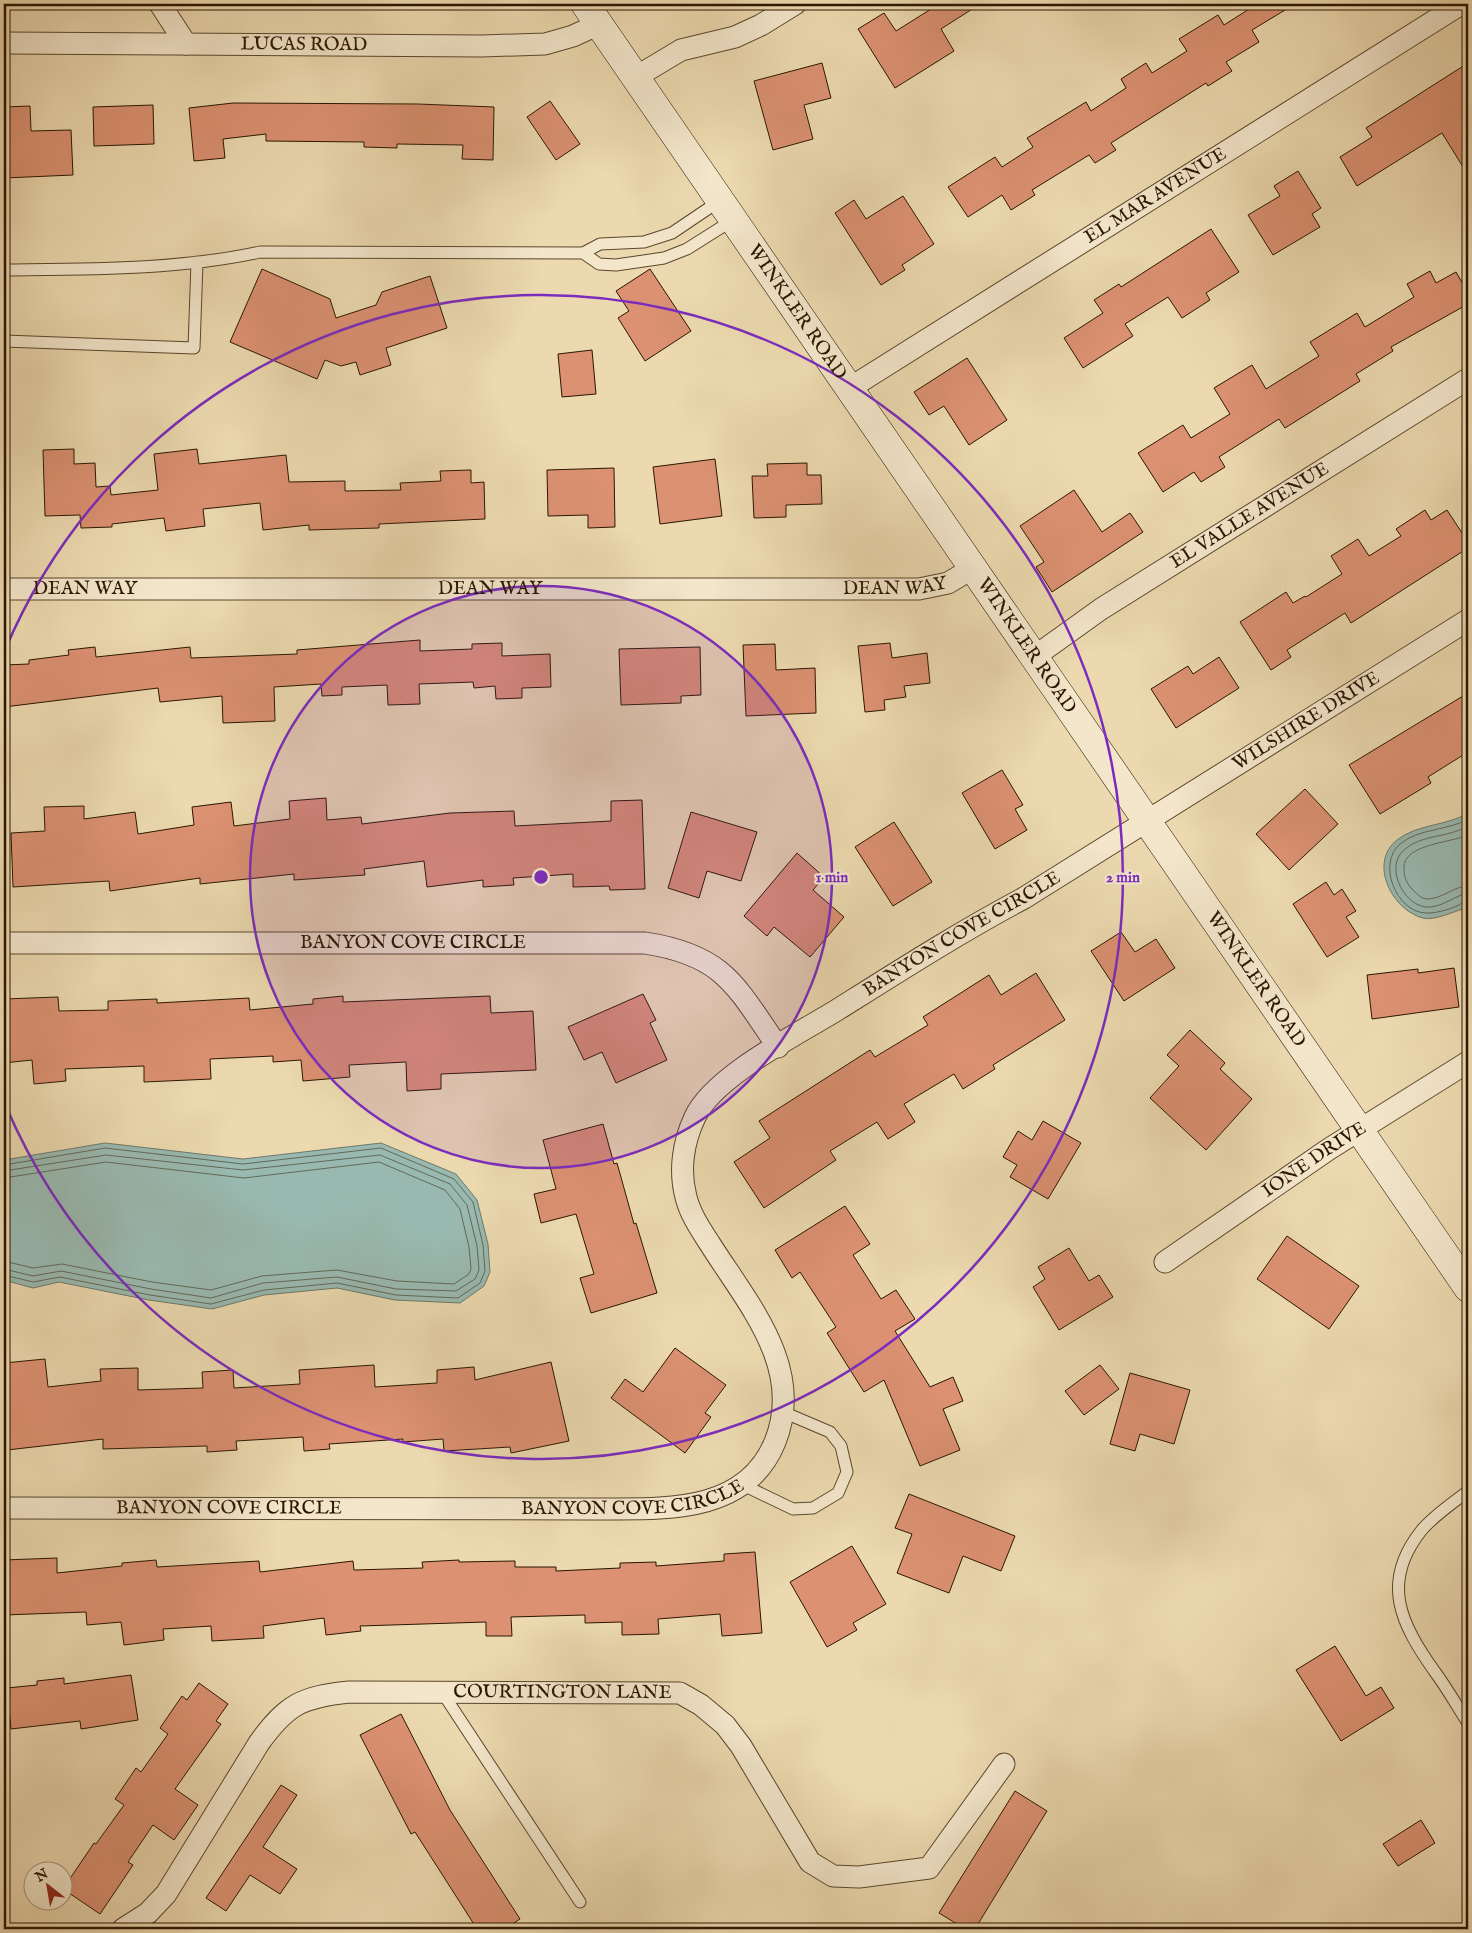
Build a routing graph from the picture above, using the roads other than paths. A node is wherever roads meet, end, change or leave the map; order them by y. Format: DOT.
graph roads {
  1 [pos="160,4"];
  2 [pos="795,4"];
  3 [pos="1461,4"];
  4 [pos="592,14"];
  5 [pos="4,43"];
  6 [pos="186,44"];
  7 [pos="636,77"];
  8 [pos="727,210"];
  9 [pos="583,253"];
  10 [pos="197,262"];
  11 [pos="4,270"];
  12 [pos="4,342"];
  13 [pos="1468,379"];
  14 [pos="850,388"];
  15 [pos="973,568"];
  16 [pos="4,590"];
  17 [pos="1468,620"];
  18 [pos="1034,657"];
  19 [pos="1146,821"];
  20 [pos="4,943"];
  21 [pos="778,1047"];
  22 [pos="1468,1062"];
  23 [pos="1360,1130"];
  24 [pos="1165,1262"];
  25 [pos="1468,1288"];
  26 [pos="783,1412"];
  27 [pos="741,1484"];
  28 [pos="1468,1491"];
  29 [pos="4,1508"];
  30 [pos="442,1692"];
  31 [pos="1468,1723"];
  32 [pos="1004,1764"];
  33 [pos="580,1902"];
  34 [pos="122,1929"];
  1 -- 6 [label="street"];
  2 -- 7 [label="street"];
  3 -- 14 [label="street, EL MAR AVENUE"];
  4 -- 6 [label="street, LUCAS ROAD"];
  4 -- 7 [label="street, WINKLER ROAD"];
  5 -- 6 [label="street, LUCAS ROAD"];
  7 -- 8 [label="street, WINKLER ROAD"];
  8 -- 9 [label="lane"];
  8 -- 9 [label="lane"];
  8 -- 14 [label="street, WINKLER ROAD"];
  9 -- 10 [label="lane"];
  10 -- 11 [label="lane"];
  10 -- 12 [label="lane"];
  13 -- 18 [label="street, EL VALLE AVENUE"];
  14 -- 15 [label="street, WINKLER ROAD"];
  15 -- 16 [label="street, DEAN WAY"];
  15 -- 18 [label="street, WINKLER ROAD"];
  17 -- 19 [label="street, WILSHIRE DRIVE"];
  18 -- 19 [label="street, WINKLER ROAD"];
  19 -- 21 [label="street, BANYON COVE CIRCLE"];
  19 -- 23 [label="street, WINKLER ROAD"];
  20 -- 21 [label="street, BANYON COVE CIRCLE"];
  21 -- 26 [label="street, BANYON COVE CIRCLE"];
  22 -- 23 [label="street, IONE DRIVE"];
  23 -- 24 [label="street, IONE DRIVE"];
  23 -- 25 [label="street, WINKLER ROAD"];
  26 -- 27 [label="street, BANYON COVE CIRCLE"];
  26 -- 27 [label="lane"];
  27 -- 29 [label="street, BANYON COVE CIRCLE"];
  28 -- 31 [label="lane"];
  30 -- 32 [label="street, COURTINGTON LANE"];
  30 -- 33 [label="lane"];
  30 -- 34 [label="street, COURTINGTON LANE"];
}
